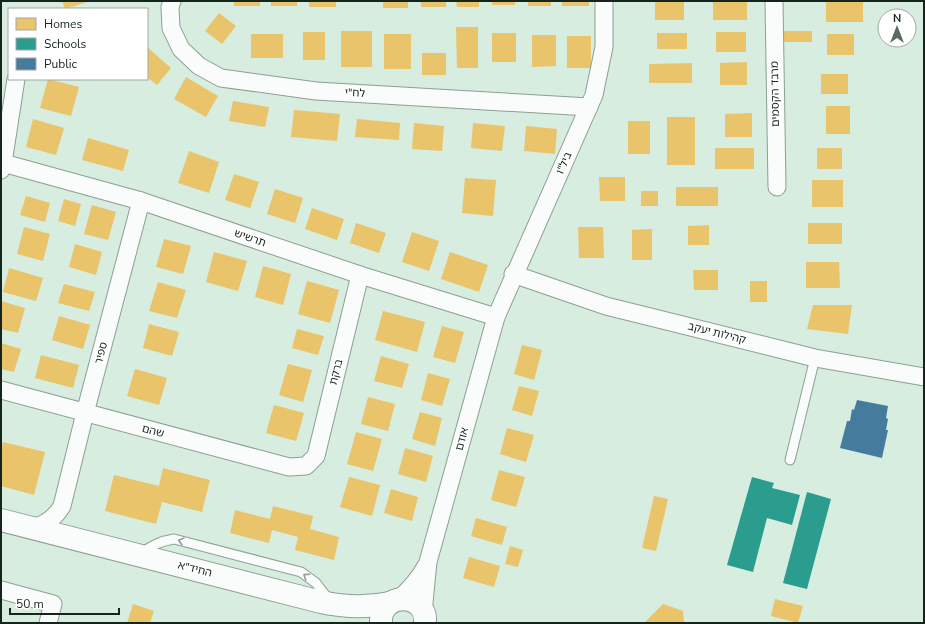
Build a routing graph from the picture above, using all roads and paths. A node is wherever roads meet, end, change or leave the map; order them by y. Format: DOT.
graph roads {
  1 [pos="172,1"];
  2 [pos="604,1"];
  3 [pos="774,1"];
  4 [pos="16,80"];
  5 [pos="589,107"];
  6 [pos="2,167"];
  7 [pos="777,187"];
  8 [pos="141,201"];
  9 [pos="514,274"];
  10 [pos="360,275"];
  11 [pos="496,317"];
  12 [pos="815,358"];
  13 [pos="924,377"];
  14 [pos="1,390"];
  15 [pos="85,413"];
  16 [pos="790,460"];
  17 [pos="306,466"];
  18 [pos="62,506"];
  19 [pos="1,520"];
  20 [pos="32,528"];
  21 [pos="1,532"];
  22 [pos="72,538"];
  23 [pos="428,562"];
  24 [pos="1,590"];
  25 [pos="395,601"];
  26 [pos="425,620"];
  27 [pos="48,623"];
  28 [pos="368,623"];
  29 [pos="381,623"];
  1 -- 5 [label="street, לח\"י"];
  2 -- 5 [label="street, ביל\"ו"];
  3 -- 7 [label="street, מרבד הקסמים"];
  4 -- 6 [label="street"];
  5 -- 9 [label="street, ביל\"ו"];
  6 -- 8 [label="street, תרשיש"];
  8 -- 10 [label="street, תרשיש"];
  8 -- 15 [label="street, ספיר"];
  9 -- 11 [label="street, ביל\"ו"];
  9 -- 12 [label="street, קהילות יעקב"];
  10 -- 11 [label="street, תרשיש"];
  10 -- 17 [label="street, ברקת"];
  11 -- 23 [label="street, אודם"];
  12 -- 13 [label="street, קהילות יעקב"];
  12 -- 16 [label="lane"];
  14 -- 15 [label="street, שהם"];
  15 -- 17 [label="street, שהם"];
  15 -- 18 [label="street, ספיר"];
  18 -- 20 [label="street, ספיר"];
  18 -- 22 [label="street, ספיר"];
  19 -- 20 [label="street, החיד\"א"];
  20 -- 22 [label="street, החיד\"א"];
  21 -- 28 [label="street, החיד\"א"];
  25 -- 22 [label="street, החיד\"א, one-way"];
  23 -- 25 [label="street, אודם"];
  23 -- 26 [label="street, אודם"];
  24 -- 27 [label="street"];
  25 -- 26 [label="street"];
  25 -- 29 [label="street"];
}
